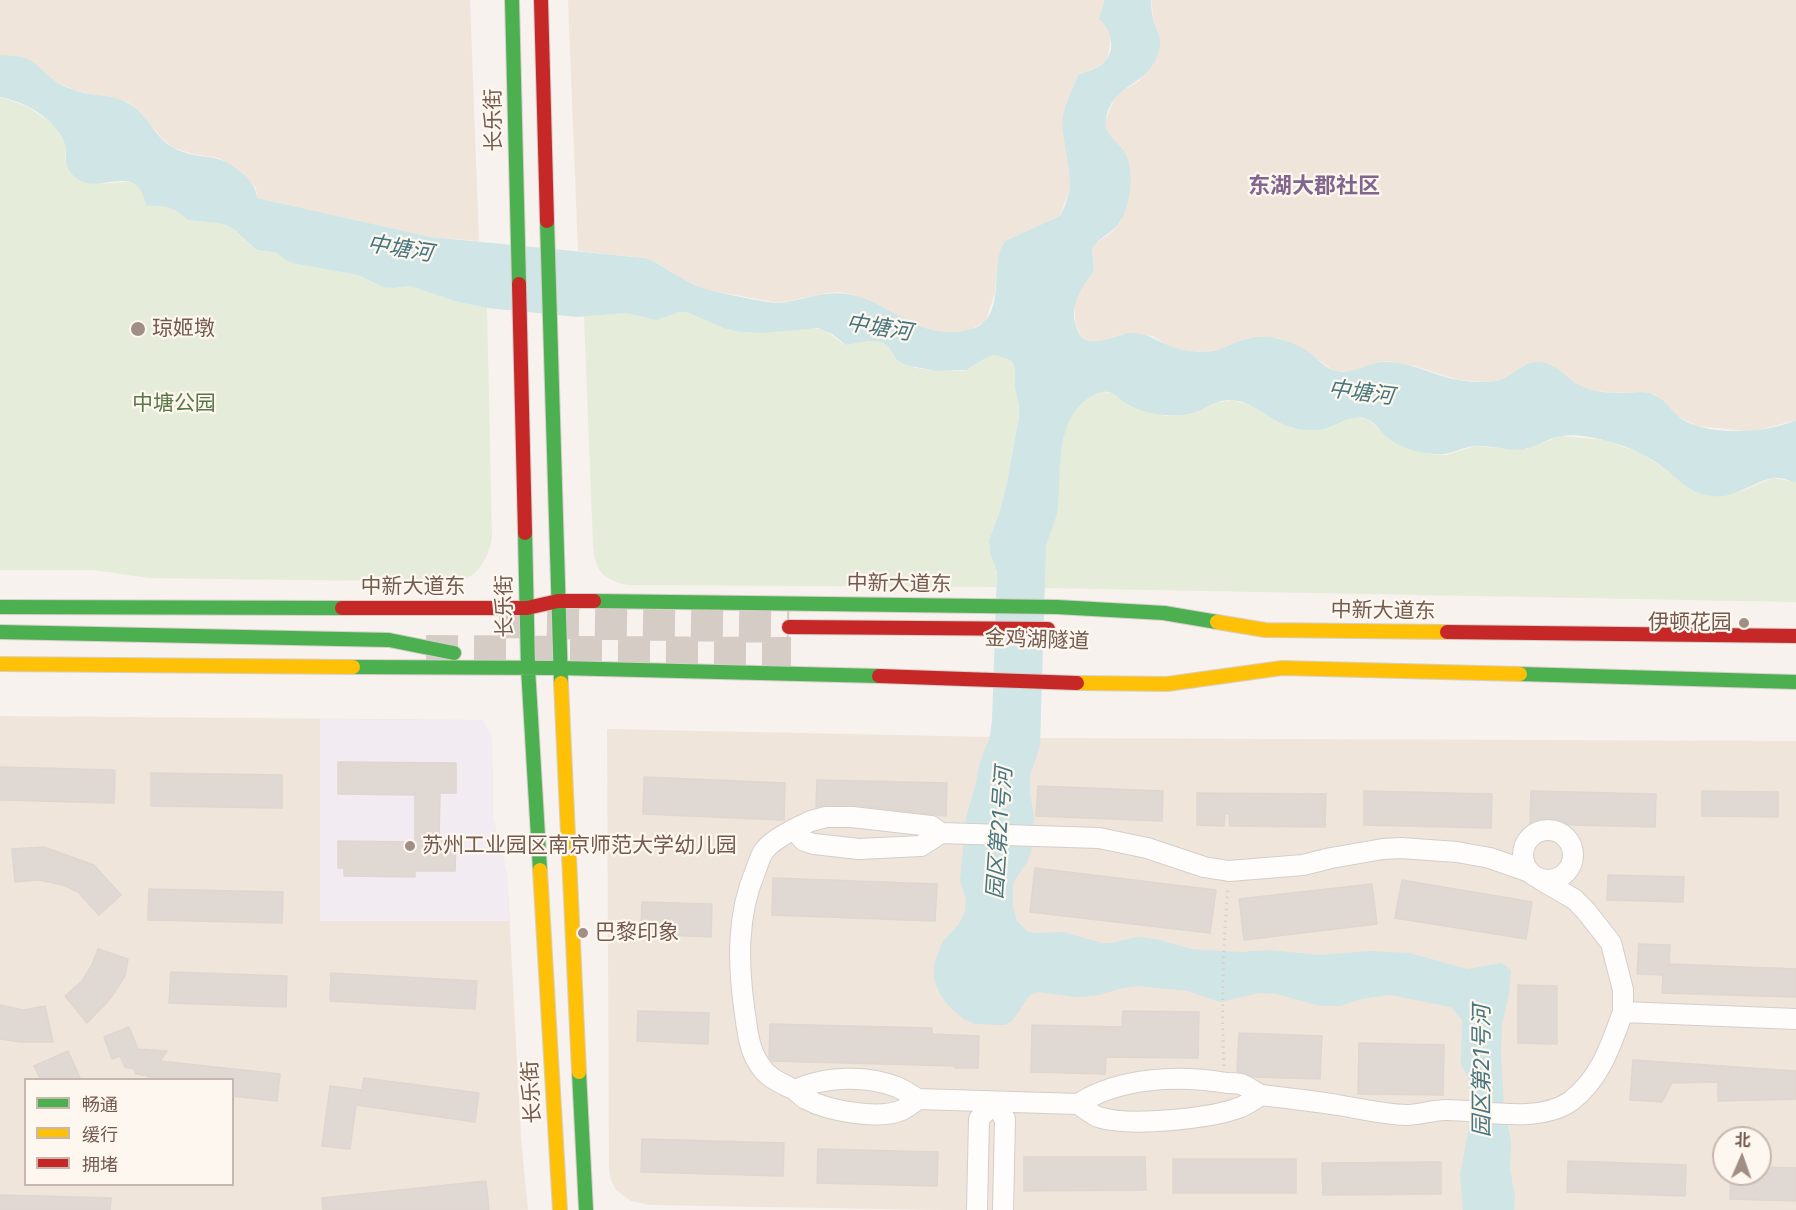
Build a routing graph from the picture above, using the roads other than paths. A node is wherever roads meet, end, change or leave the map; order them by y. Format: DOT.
graph roads {
  1 [pos="512,0"];
  2 [pos="542,0"];
  3 [pos="558,601"];
  4 [pos="0,607"];
  5 [pos="527,608"];
  6 [pos="789,627"];
  7 [pos="1062,629"];
  8 [pos="1181,630"];
  9 [pos="1265,630"];
  10 [pos="0,632"];
  11 [pos="1796,636"];
  12 [pos="0,664"];
  13 [pos="1198,665"];
  14 [pos="528,668"];
  15 [pos="560,668"];
  16 [pos="1282,668"];
  17 [pos="1796,682"];
  18 [pos="794,829"];
  19 [pos="949,834"];
  20 [pos="1623,1012"];
  21 [pos="1796,1018"];
  22 [pos="795,1090"];
  23 [pos="1262,1095"];
  24 [pos="918,1099"];
  25 [pos="994,1103"];
  26 [pos="1078,1104"];
  27 [pos="560,1210"];
  28 [pos="586,1210"];
  29 [pos="977,1210"];
  30 [pos="1003,1210"];
  1 -- 5 [label="main road, 长乐街"];
  2 -- 3 [label="main road"];
  3 -- 5 [label="main road, 中新大道东"];
  3 -- 9 [label="main road, 中新大道东"];
  3 -- 15 [label="main road"];
  4 -- 5 [label="main road, 中新大道东"];
  5 -- 14 [label="main road, 长乐街"];
  6 -- 7 [label="main road, 金鸡湖隧道"];
  8 -- 9 [label="main road"];
  9 -- 11 [label="main road, 中新大道东"];
  10 -- 14 [label="main road"];
  12 -- 14 [label="main road"];
  13 -- 16 [label="main road"];
  14 -- 15 [label="main road"];
  14 -- 27 [label="main road, 长乐街"];
  15 -- 16 [label="main road"];
  15 -- 28 [label="main road"];
  16 -- 17 [label="main road"];
  18 -- 19 [label="street"];
  18 -- 19 [label="street"];
  18 -- 22 [label="street"];
  19 -- 20 [label="street"];
  20 -- 21 [label="street"];
  20 -- 23 [label="street"];
  22 -- 24 [label="street"];
  22 -- 24 [label="street"];
  23 -- 26 [label="street"];
  23 -- 26 [label="street"];
  24 -- 25 [label="street"];
  25 -- 26 [label="street"];
  25 -- 29 [label="street"];
  25 -- 30 [label="street"];
}
